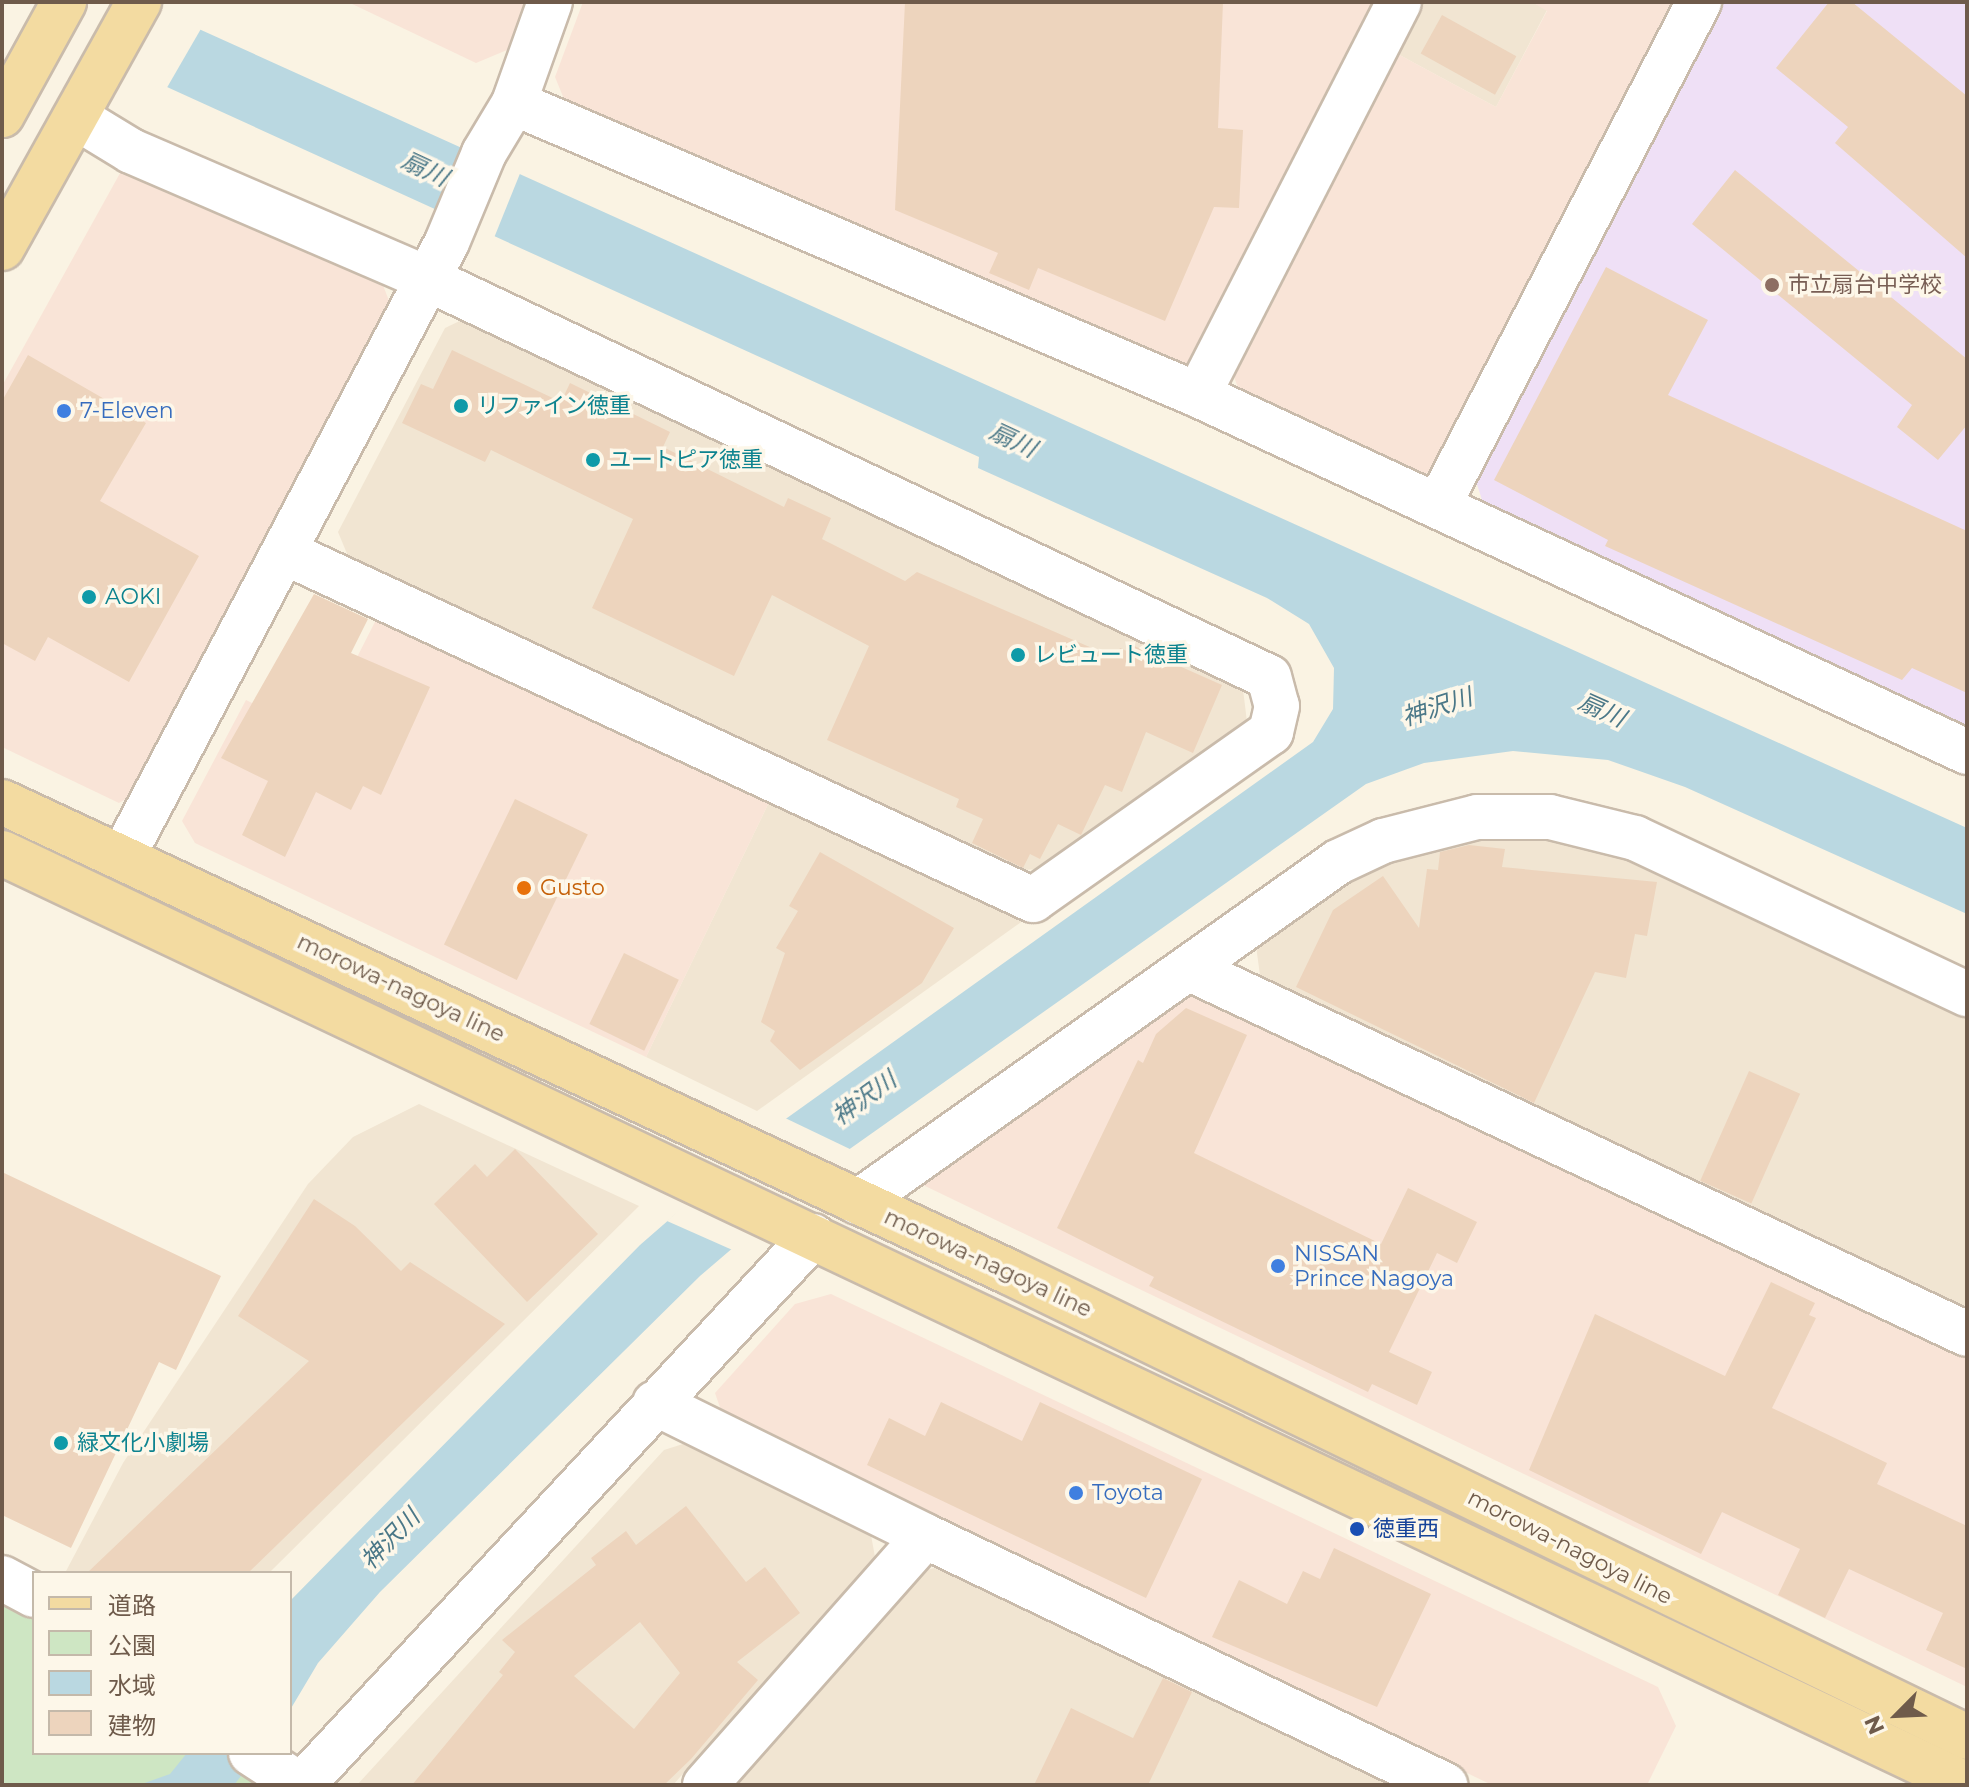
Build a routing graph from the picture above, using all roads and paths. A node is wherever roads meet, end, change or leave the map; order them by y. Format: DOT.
graph roads {
  1 [pos="64,2"];
  2 [pos="139,2"];
  3 [pos="550,2"];
  4 [pos="1399,2"];
  5 [pos="1699,2"];
  6 [pos="9,96"];
  7 [pos="514,103"];
  8 [pos="81,111"];
  9 [pos="2,248"];
  10 [pos="428,279"];
  11 [pos="1198,395"];
  12 [pos="1438,506"];
  13 [pos="284,552"];
  14 [pos="1967,752"];
  15 [pos="2,802"];
  16 [pos="2,853"];
  17 [pos="122,858"];
  18 [pos="1190,969"];
  19 [pos="1967,994"];
  20 [pos="840,1194"];
  21 [pos="805,1234"];
  22 [pos="1967,1334"];
  23 [pos="655,1403"];
  24 [pos="925,1536"];
  25 [pos="2,1578"];
  26 [pos="32,1594"];
  27 [pos="1967,1737"];
  28 [pos="254,1756"];
  29 [pos="301,1785"];
  30 [pos="705,1785"];
  31 [pos="1445,1785"];
  32 [pos="1967,1785"];
  1 -- 6 [label="main road"];
  2 -- 8 [label="main road"];
  3 -- 7 [label="street"];
  4 -- 11 [label="street"];
  5 -- 12 [label="street"];
  7 -- 10 [label="street"];
  7 -- 11 [label="street"];
  8 -- 9 [label="main road"];
  8 -- 10 [label="street"];
  10 -- 13 [label="street"];
  10 -- 13 [label="street"];
  11 -- 12 [label="street"];
  12 -- 14 [label="street"];
  13 -- 17 [label="street"];
  15 -- 17 [label="main road, morowa-nagoya line"];
  16 -- 21 [label="main road, morowa-nagoya line"];
  17 -- 20 [label="main road, morowa-nagoya line"];
  18 -- 19 [label="street"];
  18 -- 20 [label="street"];
  18 -- 22 [label="street"];
  20 -- 27 [label="main road, morowa-nagoya line"];
  21 -- 23 [label="street"];
  21 -- 32 [label="main road, morowa-nagoya line"];
  23 -- 24 [label="street"];
  23 -- 29 [label="street"];
  24 -- 30 [label="street"];
  24 -- 31 [label="street"];
  25 -- 26 [label="street"];
  28 -- 29 [label="street"];
}
